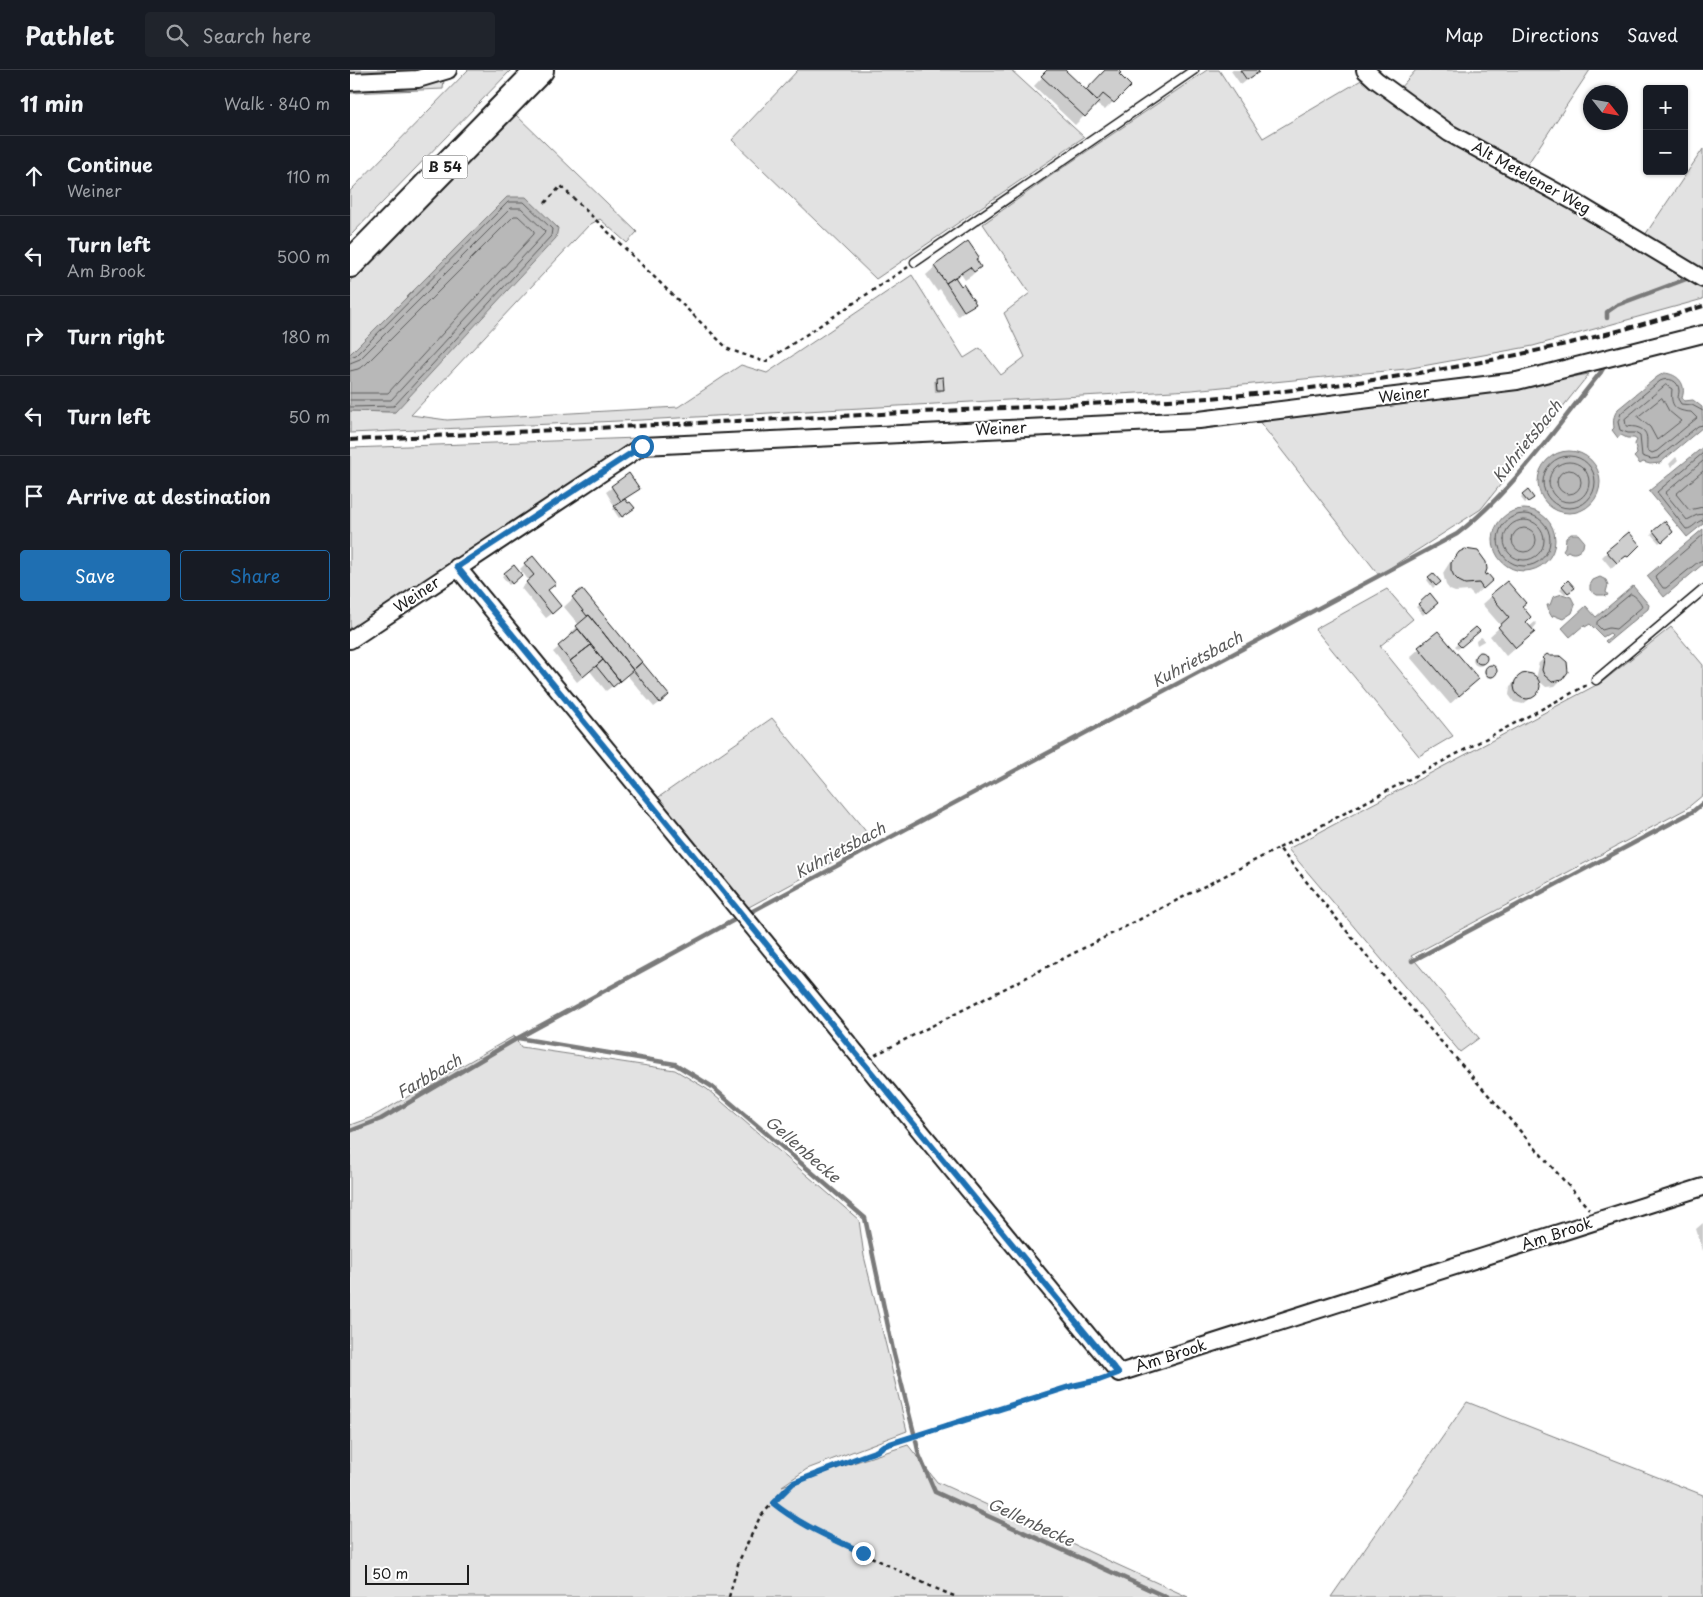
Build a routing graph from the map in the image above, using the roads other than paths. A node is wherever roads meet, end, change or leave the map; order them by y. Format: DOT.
graph roads {
  1 [pos="448,70"];
  2 [pos="540,70"];
  3 [pos="1194,70"];
  4 [pos="1365,70"];
  5 [pos="350,82"];
  6 [pos="915,262"];
  7 [pos="350,264"];
  8 [pos="1703,278"];
  9 [pos="1703,334"];
  10 [pos="457,567"];
  11 [pos="1703,590"];
  12 [pos="350,640"];
  13 [pos="1596,680"];
  14 [pos="1703,1187"];
  1 -- 5 [label="street"];
  2 -- 7 [label="highway, B 54"];
  3 -- 6 [label="lane"];
  4 -- 8 [label="street, Alt Metelener Weg"];
  9 -- 10 [label="street, Weiner"];
  10 -- 12 [label="street, Weiner"];
  10 -- 14 [label="street, Am Brook"];
  11 -- 13 [label="lane"];
}
